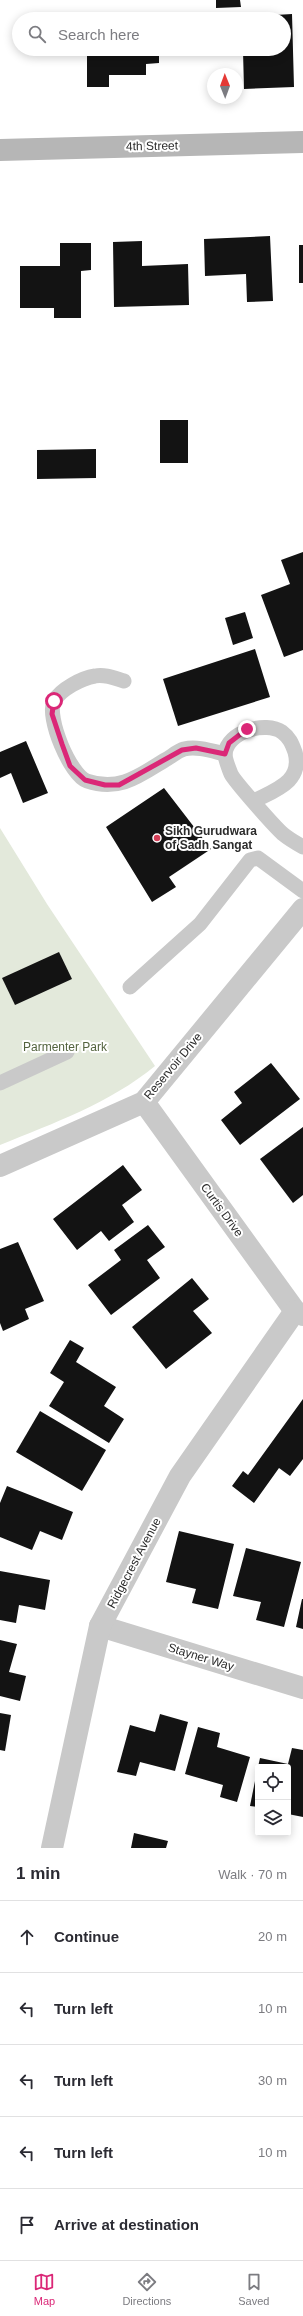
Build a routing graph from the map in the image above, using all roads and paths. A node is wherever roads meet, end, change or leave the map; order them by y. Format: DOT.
graph roads {
  1 [pos="303,142"];
  2 [pos="0,150"];
  3 [pos="124,681"];
  4 [pos="225,754"];
  5 [pos="254,801"];
  6 [pos="303,847"];
  7 [pos="303,891"];
  8 [pos="303,909"];
  9 [pos="130,987"];
  10 [pos="67,1052"];
  11 [pos="0,1083"];
  12 [pos="144,1102"];
  13 [pos="0,1166"];
  14 [pos="299,1313"];
  15 [pos="100,1626"];
  16 [pos="303,1688"];
  17 [pos="52,1848"];
  1 -- 2 [label="street, 4th Street"];
  3 -- 4 [label="lane"];
  4 -- 5 [label="lane"];
  4 -- 5 [label="lane"];
  5 -- 6 [label="lane"];
  7 -- 9 [label="lane"];
  8 -- 12 [label="street, Reservoir Drive"];
  10 -- 11 [label="lane"];
  12 -- 13 [label="street, Reservoir Drive"];
  12 -- 14 [label="street, Curtis Drive"];
  14 -- 15 [label="street, Ridgecrest Avenue"];
  15 -- 16 [label="street, Stayner Way"];
  15 -- 17 [label="street, Ridgecrest Avenue"];
}
